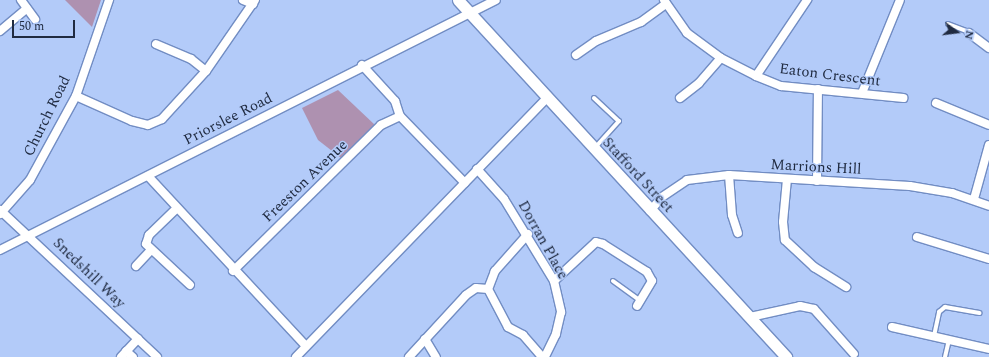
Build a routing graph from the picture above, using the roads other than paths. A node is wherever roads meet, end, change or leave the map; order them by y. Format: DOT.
graph roads {
  1 [pos="20,0"];
  2 [pos="109,0"];
  3 [pos="243,0"];
  4 [pos="458,0"];
  5 [pos="496,0"];
  6 [pos="807,0"];
  7 [pos="900,0"];
  8 [pos="254,2"];
  9 [pos="665,2"];
  10 [pos="27,8"];
  11 [pos="470,13"];
  12 [pos="35,19"];
  13 [pos="948,24"];
  14 [pos="0,31"];
  15 [pos="969,32"];
  16 [pos="156,44"];
  17 [pos="989,48"];
  18 [pos="576,55"];
  19 [pos="720,58"];
  20 [pos="362,65"];
  21 [pos="206,71"];
  22 [pos="756,76"];
  23 [pos="818,89"];
  24 [pos="862,93"];
  25 [pos="76,96"];
  26 [pos="548,97"];
  27 [pos="594,98"];
  28 [pos="680,98"];
  29 [pos="903,98"];
  30 [pos="936,103"];
  31 [pos="400,116"];
  32 [pos="989,125"];
  33 [pos="989,145"];
  34 [pos="594,149"];
  35 [pos="477,169"];
  36 [pos="729,175"];
  37 [pos="148,176"];
  38 [pos="787,179"];
  39 [pos="817,181"];
  40 [pos="465,183"];
  41 [pos="974,199"];
  42 [pos="989,206"];
  43 [pos="177,208"];
  44 [pos="650,211"];
  45 [pos="1,212"];
  46 [pos="738,233"];
  47 [pos="528,234"];
  48 [pos="29,235"];
  49 [pos="917,237"];
  50 [pos="0,250"];
  51 [pos="152,250"];
  52 [pos="989,259"];
  53 [pos="136,266"];
  54 [pos="233,271"];
  55 [pos="554,281"];
  56 [pos="613,281"];
  57 [pos="190,285"];
  58 [pos="846,287"];
  59 [pos="488,288"];
  60 [pos="639,303"];
  61 [pos="979,313"];
  62 [pos="750,317"];
  63 [pos="892,327"];
  64 [pos="934,336"];
  65 [pos="138,339"];
  66 [pos="425,339"];
  67 [pos="949,340"];
  68 [pos="306,346"];
  69 [pos="989,349"];
  70 [pos="126,351"];
  71 [pos="776,353"];
  72 [pos="856,356"];
  73 [pos="120,357"];
  74 [pos="133,357"];
  75 [pos="157,357"];
  76 [pos="296,357"];
  77 [pos="409,357"];
  78 [pos="436,357"];
  79 [pos="543,357"];
  80 [pos="786,357"];
  81 [pos="945,357"];
  1 -- 10 [label="street"];
  2 -- 25 [label="street, Church Road"];
  3 -- 8 [label="street"];
  4 -- 11 [label="street, Stafford Street"];
  5 -- 11 [label="street, Priorslee Road"];
  6 -- 22 [label="street"];
  7 -- 24 [label="street"];
  8 -- 21 [label="street"];
  9 -- 18 [label="street"];
  9 -- 19 [label="street, Eaton Crescent"];
  10 -- 12 [label="street"];
  10 -- 14 [label="street"];
  11 -- 20 [label="street, Priorslee Road"];
  11 -- 26 [label="street, Stafford Street"];
  13 -- 15 [label="lane"];
  15 -- 17 [label="street"];
  16 -- 21 [label="street"];
  19 -- 22 [label="street, Eaton Crescent"];
  19 -- 28 [label="street"];
  20 -- 31 [label="street"];
  20 -- 37 [label="street, Priorslee Road"];
  21 -- 25 [label="street"];
  22 -- 23 [label="street, Eaton Crescent"];
  23 -- 24 [label="street, Eaton Crescent"];
  23 -- 39 [label="street"];
  24 -- 29 [label="street, Eaton Crescent"];
  25 -- 45 [label="street, Church Road"];
  26 -- 34 [label="street, Stafford Street"];
  26 -- 35 [label="street"];
  27 -- 34 [label="lane"];
  30 -- 32 [label="street"];
  31 -- 40 [label="street"];
  31 -- 54 [label="street, Freeston Avenue"];
  33 -- 41 [label="street"];
  34 -- 44 [label="street, Stafford Street"];
  35 -- 40 [label="street"];
  35 -- 47 [label="street, Dorran Place"];
  36 -- 38 [label="street, Marrions Hill"];
  36 -- 44 [label="street, Marrions Hill"];
  36 -- 46 [label="street"];
  37 -- 43 [label="street"];
  37 -- 48 [label="street, Priorslee Road"];
  38 -- 39 [label="street, Marrions Hill"];
  38 -- 58 [label="street"];
  39 -- 41 [label="street, Marrions Hill"];
  40 -- 68 [label="street"];
  41 -- 42 [label="street, Marrions Hill"];
  43 -- 51 [label="street"];
  43 -- 54 [label="street"];
  44 -- 62 [label="street, Stafford Street"];
  45 -- 48 [label="street, Snedshill Way"];
  47 -- 55 [label="street, Dorran Place"];
  47 -- 59 [label="street"];
  48 -- 50 [label="street, Priorslee Road"];
  48 -- 65 [label="street, Snedshill Way"];
  49 -- 52 [label="street"];
  51 -- 53 [label="street"];
  51 -- 57 [label="street"];
  54 -- 68 [label="street"];
  55 -- 60 [label="street"];
  55 -- 79 [label="street, Dorran Place"];
  56 -- 60 [label="lane"];
  59 -- 66 [label="street"];
  59 -- 79 [label="street"];
  61 -- 64 [label="lane"];
  62 -- 71 [label="street, Stafford Street"];
  62 -- 72 [label="street"];
  63 -- 64 [label="street"];
  64 -- 67 [label="street"];
  65 -- 70 [label="street"];
  65 -- 75 [label="street, Snedshill Way"];
  66 -- 77 [label="street"];
  66 -- 78 [label="street"];
  67 -- 69 [label="street"];
  67 -- 81 [label="lane"];
  68 -- 76 [label="street"];
  70 -- 73 [label="street"];
  70 -- 74 [label="street"];
  71 -- 80 [label="street, Stafford Street"];
}
